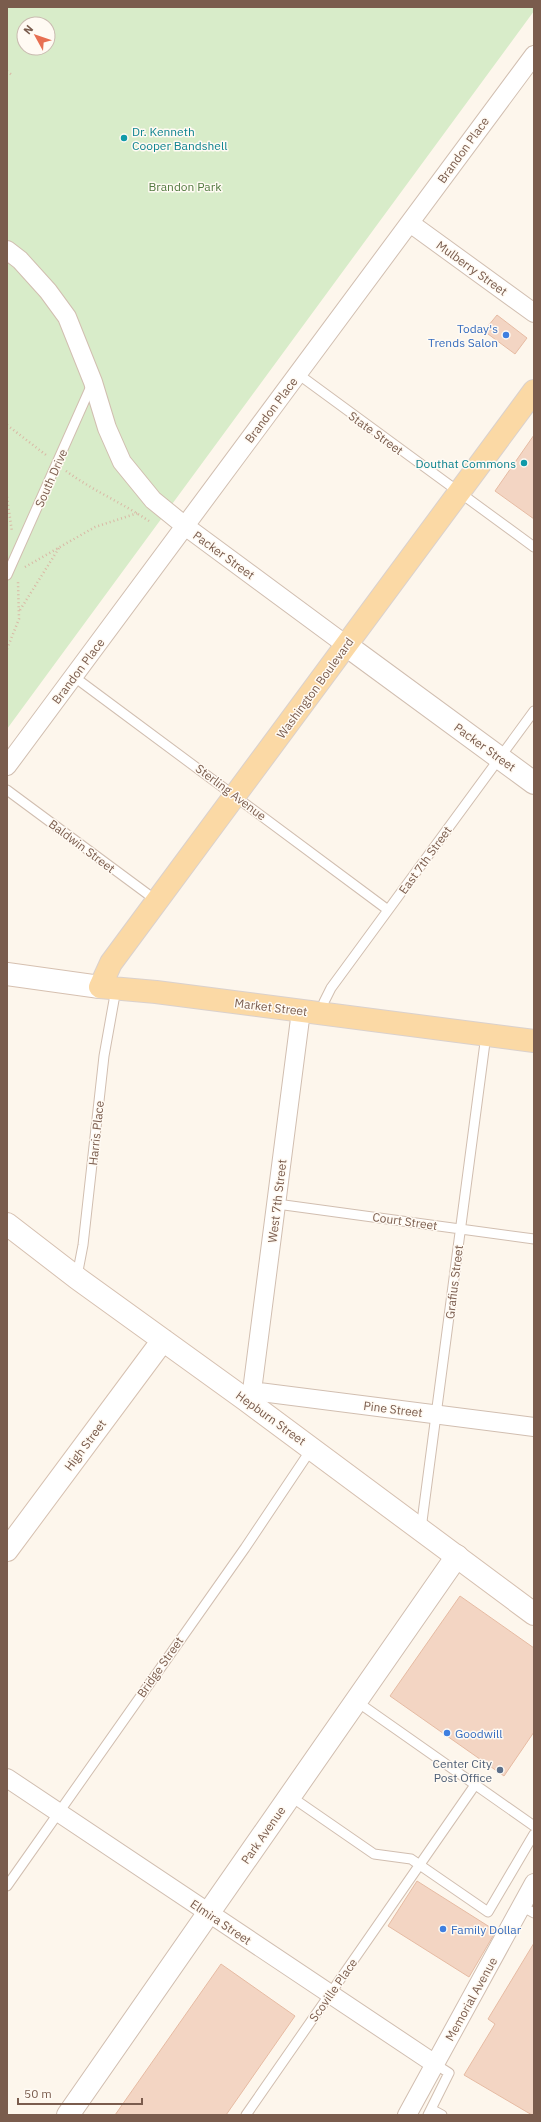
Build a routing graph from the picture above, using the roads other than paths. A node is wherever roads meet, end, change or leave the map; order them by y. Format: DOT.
graph roads {
  1 [pos="534,55"];
  2 [pos="410,222"];
  3 [pos="7,250"];
  4 [pos="534,313"];
  5 [pos="298,374"];
  6 [pos="93,382"];
  7 [pos="534,391"];
  8 [pos="459,493"];
  9 [pos="185,526"];
  10 [pos="534,547"];
  11 [pos="7,575"];
  12 [pos="346,645"];
  13 [pos="73,676"];
  14 [pos="534,711"];
  15 [pos="499,758"];
  16 [pos="7,766"];
  17 [pos="534,783"];
  18 [pos="7,790"];
  19 [pos="235,795"];
  20 [pos="157,901"];
  21 [pos="388,910"];
  22 [pos="7,974"];
  23 [pos="108,988"];
  24 [pos="312,1012"];
  25 [pos="486,1035"];
  26 [pos="534,1041"];
  27 [pos="276,1204"];
  28 [pos="7,1224"];
  29 [pos="460,1229"];
  30 [pos="534,1239"];
  31 [pos="77,1278"];
  32 [pos="163,1340"];
  33 [pos="249,1396"];
  34 [pos="436,1415"];
  35 [pos="534,1427"];
  36 [pos="312,1448"];
  37 [pos="421,1530"];
  38 [pos="7,1550"];
  39 [pos="457,1556"];
  40 [pos="534,1614"];
  41 [pos="356,1701"];
  42 [pos="7,1778"];
  43 [pos="475,1785"];
  44 [pos="290,1796"];
  45 [pos="59,1812"];
  46 [pos="534,1826"];
  47 [pos="534,1834"];
  48 [pos="420,1865"];
  49 [pos="534,1883"];
  50 [pos="7,1886"];
  51 [pos="528,1910"];
  52 [pos="208,1913"];
  53 [pos="330,1995"];
  54 [pos="435,2064"];
  55 [pos="429,2112"];
  56 [pos="68,2115"];
  57 [pos="246,2115"];
  58 [pos="407,2115"];
  59 [pos="442,2115"];
  1 -- 2 [label="street, Brandon Place"];
  2 -- 4 [label="street, Mulberry Street"];
  2 -- 5 [label="street, Brandon Place"];
  3 -- 6 [label="street, Packer Street"];
  5 -- 8 [label="lane, State Street"];
  5 -- 9 [label="street, Brandon Place"];
  6 -- 9 [label="street, Packer Street"];
  6 -- 11 [label="lane, South Drive"];
  7 -- 8 [label="main road, Washington Boulevard"];
  8 -- 10 [label="lane, State Street"];
  8 -- 12 [label="main road, Washington Boulevard"];
  9 -- 12 [label="street, Packer Street"];
  9 -- 13 [label="street, Brandon Place"];
  12 -- 15 [label="main road, Packer Street"];
  12 -- 19 [label="main road, Washington Boulevard"];
  13 -- 16 [label="street, Brandon Place"];
  13 -- 19 [label="lane, Sterling Avenue"];
  14 -- 15 [label="lane, East 7th Street"];
  15 -- 17 [label="main road, Packer Street"];
  15 -- 21 [label="lane, East 7th Street"];
  18 -- 20 [label="lane, Baldwin Street"];
  19 -- 20 [label="main road, Washington Boulevard"];
  19 -- 21 [label="lane, Sterling Avenue"];
  20 -- 23 [label="main road, Washington Boulevard"];
  21 -- 24 [label="lane, East 7th Street"];
  22 -- 23 [label="main road, Market Street"];
  23 -- 24 [label="main road, Market Street"];
  23 -- 31 [label="lane, Harris Place"];
  24 -- 25 [label="main road, Market Street"];
  24 -- 27 [label="street, West 7th Street"];
  25 -- 26 [label="main road, Market Street"];
  25 -- 29 [label="lane, Grafius Street"];
  27 -- 29 [label="lane, Court Street"];
  27 -- 33 [label="street, West 7th Street"];
  28 -- 31 [label="main road, Hepburn Street"];
  29 -- 30 [label="lane, Court Street"];
  29 -- 34 [label="lane, Grafius Street"];
  31 -- 32 [label="main road, Hepburn Street"];
  32 -- 33 [label="main road, Hepburn Street"];
  32 -- 38 [label="main road, High Street"];
  33 -- 34 [label="street, Pine Street"];
  33 -- 36 [label="main road, Hepburn Street"];
  34 -- 35 [label="street, Pine Street"];
  34 -- 37 [label="lane, Grafius Street"];
  36 -- 37 [label="main road, Hepburn Street"];
  36 -- 45 [label="lane, Bridge Street"];
  37 -- 39 [label="main road, Hepburn Street"];
  39 -- 40 [label="main road, Hepburn Street"];
  39 -- 41 [label="main road, Park Avenue"];
  41 -- 43 [label="lane"];
  41 -- 44 [label="main road, Park Avenue"];
  42 -- 45 [label="street, Elmira Street"];
  43 -- 46 [label="lane"];
  43 -- 48 [label="lane, Scoville Place"];
  44 -- 48 [label="lane"];
  44 -- 52 [label="main road, Park Avenue"];
  45 -- 50 [label="lane, Bridge Street"];
  45 -- 52 [label="street, Elmira Street"];
  47 -- 48 [label="lane"];
  48 -- 53 [label="lane, Scoville Place"];
  49 -- 51 [label="street, Memorial Avenue"];
  51 -- 54 [label="street, Memorial Avenue"];
  52 -- 53 [label="street, Elmira Street"];
  52 -- 56 [label="main road, Park Avenue"];
  53 -- 54 [label="street, Elmira Street"];
  53 -- 57 [label="lane, Scoville Place"];
  54 -- 55 [label="lane"];
  54 -- 58 [label="street, Memorial Avenue"];
  55 -- 59 [label="lane"];
}
